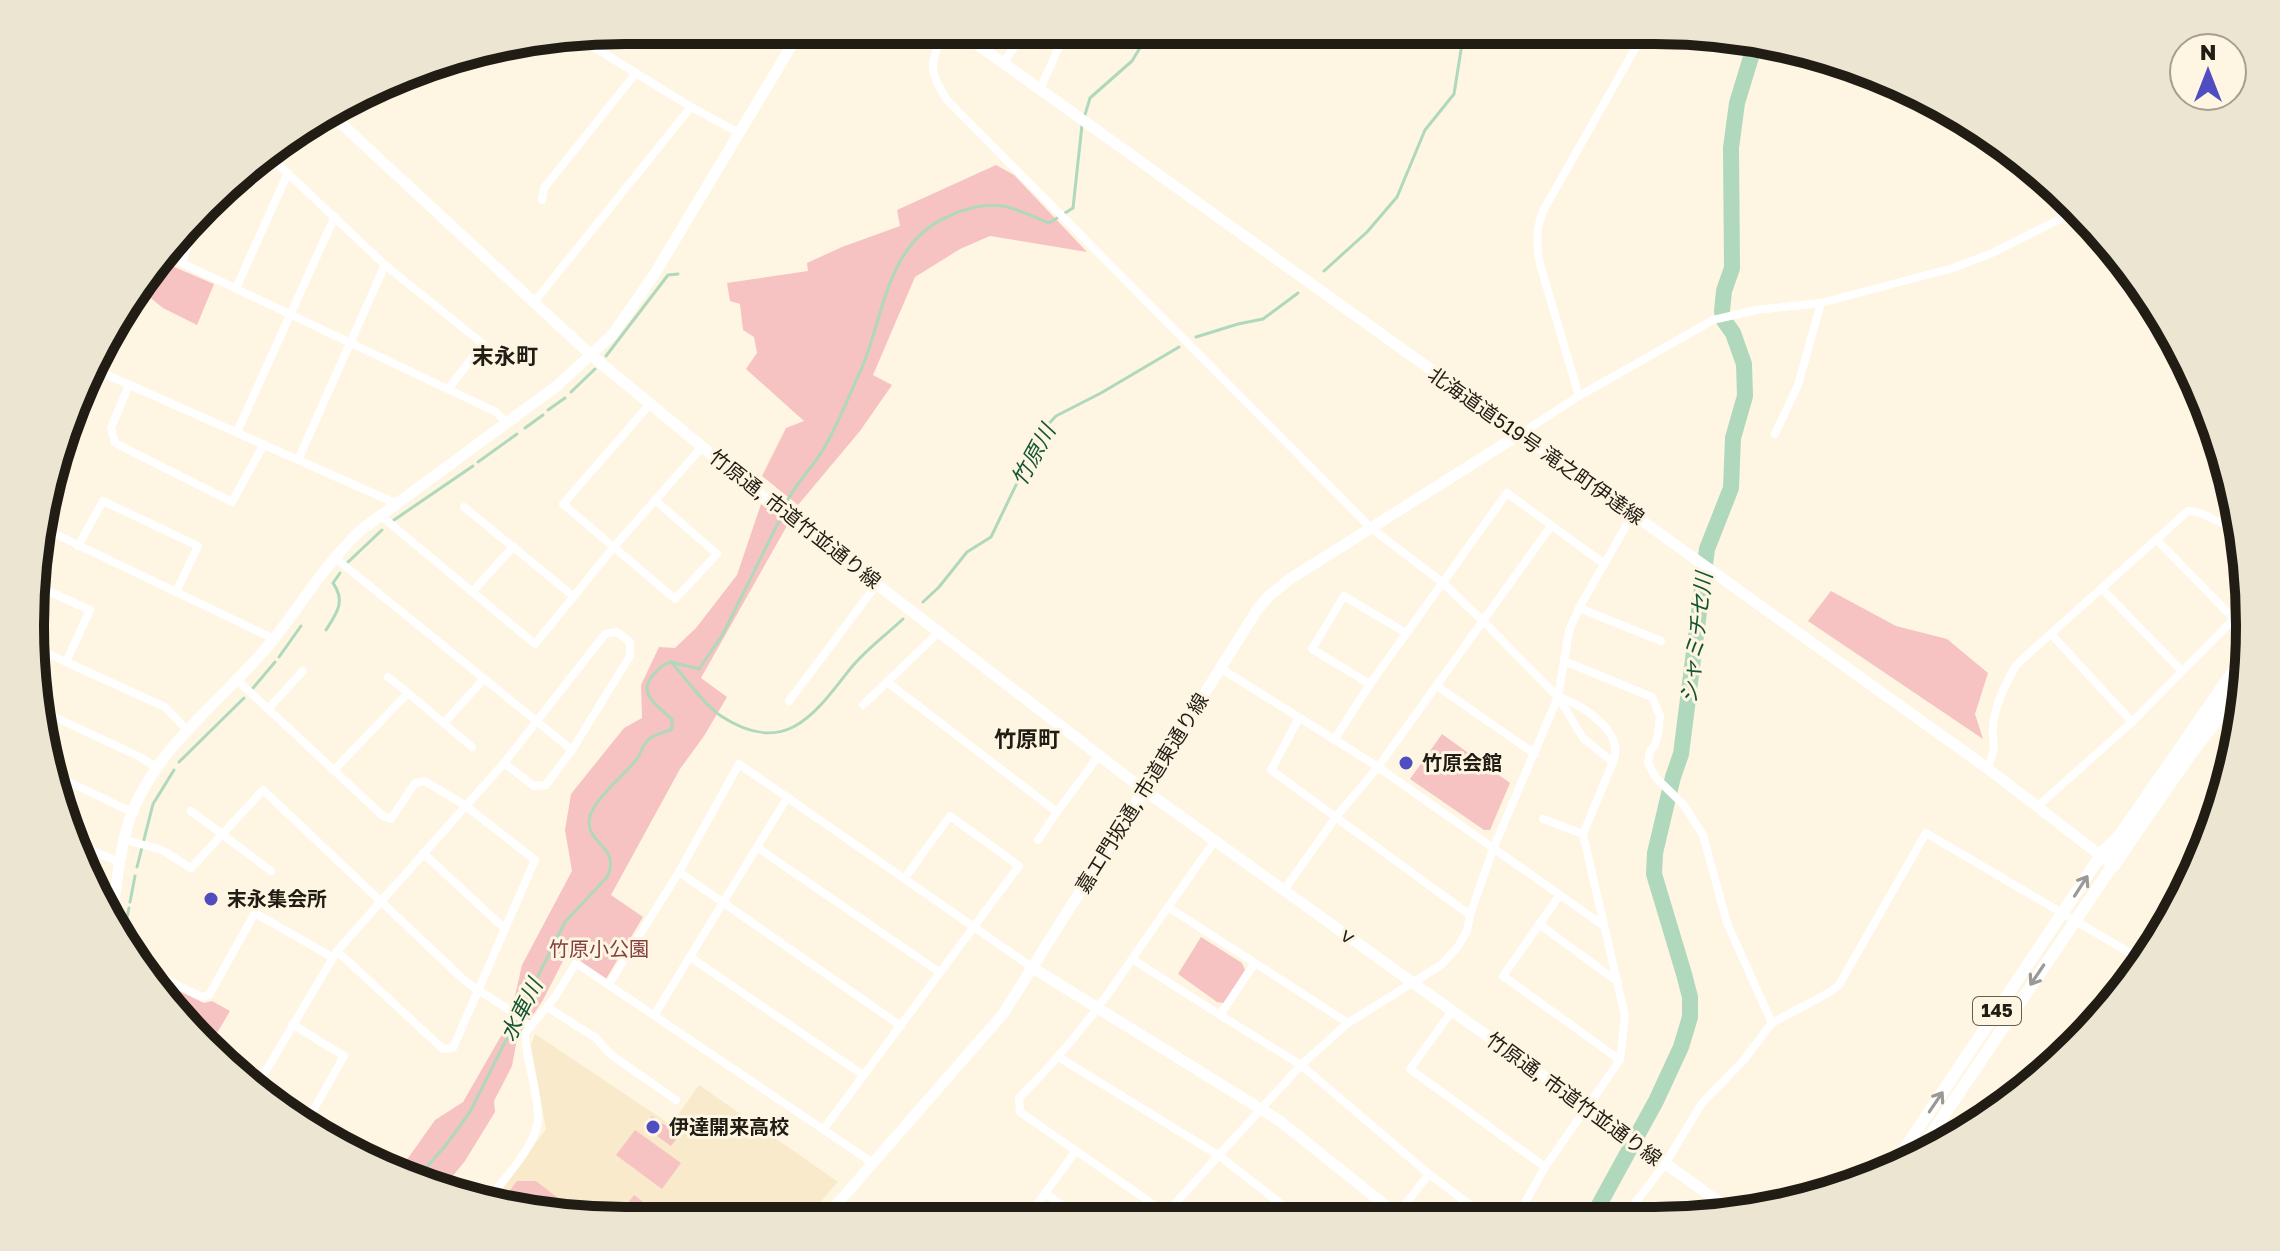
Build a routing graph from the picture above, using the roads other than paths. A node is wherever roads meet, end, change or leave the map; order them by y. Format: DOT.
graph roads {
  1 [pos="793,44"];
  2 [pos="939,44"];
  3 [pos="977,44"];
  4 [pos="1017,44"];
  5 [pos="1060,44"];
  6 [pos="1638,44"];
  7 [pos="590,45"];
  8 [pos="1003,63"];
  9 [pos="636,73"];
  10 [pos="1040,89"];
  11 [pos="691,107"];
  12 [pos="338,120"];
  13 [pos="739,133"];
  14 [pos="275,162"];
  15 [pos="288,173"];
  16 [pos="542,200"];
  17 [pos="2067,215"];
  18 [pos="335,216"];
  19 [pos="190,240"];
  20 [pos="385,265"];
  21 [pos="236,288"];
  22 [pos="535,301"];
  23 [pos="1821,303"];
  24 [pos="290,314"];
  25 [pos="351,343"];
  26 [pos="592,356"];
  27 [pos="102,373"];
  28 [pos="129,385"];
  29 [pos="448,389"];
  30 [pos="1579,396"];
  31 [pos="650,404"];
  32 [pos="507,423"];
  33 [pos="237,432"];
  34 [pos="1520,434"];
  35 [pos="1775,434"];
  36 [pos="264,444"];
  37 [pos="702,447"];
  38 [pos="298,460"];
  39 [pos="655,500"];
  40 [pos="395,503"];
  41 [pos="464,507"];
  42 [pos="1633,514"];
  43 [pos="380,515"];
  44 [pos="1551,526"];
  45 [pos="2227,526"];
  46 [pos="1371,528"];
  47 [pos="52,532"];
  48 [pos="2157,540"];
  49 [pos="78,546"];
  50 [pos="514,546"];
  51 [pos="613,548"];
  52 [pos="334,557"];
  53 [pos="1603,563"];
  54 [pos="1443,583"];
  55 [pos="877,584"];
  56 [pos="45,590"];
  57 [pos="2103,590"];
  58 [pos="176,592"];
  59 [pos="472,592"];
  60 [pos="573,596"];
  61 [pos="1579,608"];
  62 [pos="1483,621"];
  63 [pos="940,631"];
  64 [pos="1406,633"];
  65 [pos="2052,635"];
  66 [pos="274,639"];
  67 [pos="1661,641"];
  68 [pos="45,652"];
  69 [pos="1564,661"];
  70 [pos="66,662"];
  71 [pos="1220,668"];
  72 [pos="303,671"];
  73 [pos="2182,671"];
  74 [pos="2234,672"];
  75 [pos="388,677"];
  76 [pos="483,680"];
  77 [pos="238,681"];
  78 [pos="887,682"];
  79 [pos="1370,684"];
  80 [pos="1437,686"];
  81 [pos="408,693"];
  82 [pos="1558,697"];
  83 [pos="2231,700"];
  84 [pos="789,701"];
  85 [pos="863,705"];
  86 [pos="268,709"];
  87 [pos="51,715"];
  88 [pos="1299,718"];
  89 [pos="2132,722"];
  90 [pos="444,723"];
  91 [pos="535,723"];
  92 [pos="187,730"];
  93 [pos="1334,740"];
  94 [pos="472,747"];
  95 [pos="572,750"];
  96 [pos="1535,754"];
  97 [pos="1099,755"];
  98 [pos="1613,762"];
  99 [pos="504,763"];
  100 [pos="156,767"];
  101 [pos="1378,767"];
  102 [pos="1987,768"];
  103 [pos="334,770"];
  104 [pos="65,780"];
  105 [pos="1144,790"];
  106 [pos="787,798"];
  107 [pos="466,806"];
  108 [pos="2038,806"];
  109 [pos="191,811"];
  110 [pos="132,812"];
  111 [pos="1057,812"];
  112 [pos="1336,817"];
  113 [pos="1543,819"];
  114 [pos="1583,834"];
  115 [pos="221,836"];
  116 [pos="126,840"];
  117 [pos="1038,840"];
  118 [pos="1214,842"];
  119 [pos="758,848"];
  120 [pos="88,849"];
  121 [pos="1493,849"];
  122 [pos="423,853"];
  123 [pos="2107,860"];
  124 [pos="121,863"];
  125 [pos="271,871"];
  126 [pos="679,872"];
  127 [pos="904,879"];
  128 [pos="1284,890"];
  129 [pos="1559,896"];
  130 [pos="114,901"];
  131 [pos="381,901"];
  132 [pos="723,903"];
  133 [pos="1168,907"];
  134 [pos="1470,915"];
  135 [pos="2068,917"];
  136 [pos="1539,924"];
  137 [pos="973,926"];
  138 [pos="1604,927"];
  139 [pos="505,929"];
  140 [pos="335,954"];
  141 [pos="2134,955"];
  142 [pos="690,957"];
  143 [pos="1132,959"];
  144 [pos="1255,963"];
  145 [pos="1033,968"];
  146 [pos="939,972"];
  147 [pos="163,978"];
  148 [pos="1412,982"];
  149 [pos="1618,982"];
  150 [pos="173,983"];
  151 [pos="609,984"];
  152 [pos="171,987"];
  153 [pos="478,992"];
  154 [pos="547,1007"];
  155 [pos="1100,1008"];
  156 [pos="1452,1011"];
  157 [pos="655,1014"];
  158 [pos="1220,1015"];
  159 [pos="1348,1023"];
  160 [pos="1772,1023"];
  161 [pos="292,1024"];
  162 [pos="901,1026"];
  163 [pos="531,1027"];
  164 [pos="1060,1058"];
  165 [pos="1620,1060"];
  166 [pos="1301,1065"];
  167 [pos="863,1075"];
  168 [pos="261,1078"];
  169 [pos="676,1100"];
  170 [pos="1588,1107"];
  171 [pos="1260,1109"];
  172 [pos="311,1114"];
  173 [pos="823,1130"];
  174 [pos="1927,1139"];
  175 [pos="1904,1151"];
  176 [pos="1075,1152"];
  177 [pos="1218,1155"];
  178 [pos="873,1163"];
  179 [pos="1665,1164"];
  180 [pos="1545,1167"];
  181 [pos="1429,1174"];
  182 [pos="494,1192"];
  183 [pos="1045,1193"];
  184 [pos="1720,1203"];
  185 [pos="834,1207"];
  186 [pos="1035,1207"];
  187 [pos="1065,1207"];
  188 [pos="1154,1207"];
  189 [pos="1175,1207"];
  190 [pos="1285,1207"];
  191 [pos="1387,1207"];
  192 [pos="1405,1207"];
  193 [pos="1473,1207"];
  194 [pos="1523,1207"];
  195 [pos="1632,1207"];
  1 -- 13 [label="street"];
  2 -- 46 [label="street"];
  3 -- 8 [label="street, 北海道道519号 滝之町伊達線"];
  4 -- 8 [label="street"];
  5 -- 10 [label="street"];
  6 -- 30 [label="street"];
  7 -- 9 [label="street"];
  8 -- 10 [label="street, 北海道道519号 滝之町伊達線"];
  9 -- 11 [label="street"];
  9 -- 16 [label="street"];
  10 -- 34 [label="street, 北海道道519号 滝之町伊達線"];
  11 -- 13 [label="street"];
  11 -- 22 [label="street"];
  12 -- 22 [label="street, 竹原通, 市道竹並通り線"];
  13 -- 26 [label="street"];
  14 -- 15 [label="street"];
  15 -- 18 [label="street"];
  15 -- 21 [label="street"];
  17 -- 23 [label="street"];
  18 -- 20 [label="street"];
  18 -- 24 [label="street"];
  19 -- 21 [label="street"];
  20 -- 25 [label="street"];
  20 -- 29 [label="street"];
  21 -- 24 [label="street"];
  22 -- 26 [label="street, 竹原通, 市道竹並通り線"];
  23 -- 30 [label="street"];
  23 -- 35 [label="street"];
  24 -- 25 [label="street"];
  24 -- 33 [label="street"];
  25 -- 29 [label="street"];
  25 -- 38 [label="street"];
  26 -- 31 [label="street, 竹原通, 市道竹並通り線"];
  26 -- 32 [label="street"];
  27 -- 28 [label="street"];
  28 -- 33 [label="street"];
  28 -- 36 [label="street"];
  29 -- 32 [label="street"];
  30 -- 34 [label="street"];
  31 -- 37 [label="street, 竹原通, 市道竹並通り線"];
  31 -- 51 [label="street"];
  32 -- 40 [label="street"];
  33 -- 36 [label="street"];
  34 -- 42 [label="street, 北海道道519号 滝之町伊達線"];
  34 -- 46 [label="street, 嘉エ門坂通, 市道東通り線"];
  36 -- 38 [label="street"];
  37 -- 39 [label="street"];
  37 -- 55 [label="street, 竹原通, 市道竹並通り線"];
  38 -- 40 [label="street"];
  39 -- 51 [label="street"];
  39 -- 51 [label="street"];
  40 -- 43 [label="street"];
  41 -- 50 [label="street"];
  42 -- 53 [label="street"];
  42 -- 102 [label="street, 北海道道519号 滝之町伊達線"];
  43 -- 52 [label="street"];
  43 -- 59 [label="street"];
  44 -- 53 [label="street"];
  44 -- 54 [label="street"];
  44 -- 62 [label="street"];
  45 -- 48 [label="street"];
  46 -- 54 [label="street"];
  46 -- 71 [label="street, 嘉エ門坂通, 市道東通り線"];
  47 -- 49 [label="street"];
  48 -- 57 [label="street"];
  48 -- 73 [label="street"];
  49 -- 58 [label="street"];
  49 -- 58 [label="street"];
  50 -- 59 [label="street"];
  50 -- 60 [label="street"];
  51 -- 60 [label="street"];
  52 -- 66 [label="street"];
  52 -- 76 [label="street"];
  53 -- 61 [label="street"];
  54 -- 62 [label="street"];
  54 -- 64 [label="street"];
  55 -- 63 [label="street, 竹原通, 市道竹並通り線"];
  55 -- 84 [label="street"];
  56 -- 70 [label="street"];
  57 -- 65 [label="street"];
  57 -- 73 [label="street"];
  58 -- 66 [label="street"];
  59 -- 60 [label="street"];
  61 -- 67 [label="street"];
  61 -- 69 [label="street"];
  62 -- 80 [label="street"];
  62 -- 82 [label="street"];
  63 -- 78 [label="street"];
  63 -- 97 [label="street, 竹原通, 市道竹並通り線"];
  64 -- 79 [label="street"];
  64 -- 79 [label="street"];
  65 -- 89 [label="street"];
  65 -- 102 [label="street"];
  66 -- 77 [label="street"];
  68 -- 70 [label="street"];
  69 -- 82 [label="street"];
  69 -- 160 [label="street"];
  70 -- 92 [label="street"];
  71 -- 88 [label="street"];
  71 -- 105 [label="street, 嘉エ門坂通, 市道東通り線"];
  72 -- 86 [label="street"];
  73 -- 89 [label="street"];
  74 -- 123 [label="highway"];
  75 -- 81 [label="street"];
  76 -- 90 [label="street"];
  76 -- 91 [label="street"];
  77 -- 86 [label="street"];
  77 -- 92 [label="street"];
  78 -- 85 [label="street"];
  78 -- 111 [label="street"];
  79 -- 93 [label="street"];
  80 -- 96 [label="street"];
  80 -- 101 [label="street"];
  81 -- 90 [label="street"];
  81 -- 103 [label="street"];
  82 -- 96 [label="street"];
  82 -- 98 [label="street"];
  82 -- 98 [label="street"];
  83 -- 123 [label="highway"];
  86 -- 103 [label="street"];
  87 -- 100 [label="street"];
  88 -- 93 [label="street"];
  88 -- 112 [label="street"];
  89 -- 108 [label="street"];
  90 -- 94 [label="street"];
  91 -- 95 [label="street"];
  91 -- 95 [label="street"];
  91 -- 99 [label="street"];
  92 -- 100 [label="street"];
  93 -- 101 [label="street"];
  95 -- 99 [label="street"];
  96 -- 121 [label="street"];
  97 -- 105 [label="street, 竹原通, 市道竹並通り線"];
  97 -- 111 [label="street"];
  98 -- 114 [label="street"];
  99 -- 107 [label="street"];
  100 -- 110 [label="street"];
  101 -- 112 [label="street"];
  101 -- 121 [label="street"];
  102 -- 108 [label="street, 北海道道519号 滝之町伊達線"];
  103 -- 107 [label="street"];
  104 -- 110 [label="street"];
  105 -- 118 [label="street, 竹原通, 市道竹並通り線"];
  105 -- 145 [label="street, 嘉エ門坂通, 市道東通り線"];
  106 -- 119 [label="street"];
  106 -- 126 [label="street"];
  106 -- 127 [label="street"];
  107 -- 122 [label="street"];
  107 -- 139 [label="street"];
  108 -- 123 [label="street, 北海道道519号 滝之町伊達線"];
  109 -- 115 [label="street"];
  110 -- 116 [label="street"];
  111 -- 117 [label="street"];
  112 -- 128 [label="street"];
  112 -- 134 [label="street"];
  113 -- 114 [label="street"];
  114 -- 138 [label="street"];
  115 -- 116 [label="street"];
  115 -- 125 [label="street"];
  115 -- 131 [label="street"];
  116 -- 124 [label="street"];
  118 -- 128 [label="street, 竹原通, 市道竹並通り線"];
  118 -- 133 [label="street"];
  119 -- 132 [label="street"];
  119 -- 146 [label="street"];
  120 -- 124 [label="street"];
  121 -- 129 [label="street"];
  121 -- 134 [label="street"];
  122 -- 131 [label="street"];
  122 -- 139 [label="street"];
  123 -- 135 [label="main road, 145"];
  124 -- 130 [label="street"];
  126 -- 132 [label="street"];
  126 -- 151 [label="street"];
  127 -- 137 [label="street"];
  127 -- 137 [label="street"];
  128 -- 148 [label="street, ｖ"];
  129 -- 136 [label="street"];
  129 -- 138 [label="street"];
  131 -- 140 [label="street"];
  131 -- 153 [label="street"];
  132 -- 142 [label="street"];
  132 -- 162 [label="street"];
  133 -- 143 [label="street"];
  133 -- 144 [label="street"];
  134 -- 148 [label="street"];
  135 -- 141 [label="street"];
  135 -- 160 [label="street"];
  135 -- 174 [label="main road, 145, one-way"];
  175 -- 135 [label="main road, 145, one-way"];
  136 -- 149 [label="street"];
  136 -- 165 [label="street"];
  137 -- 145 [label="street"];
  137 -- 146 [label="street"];
  138 -- 149 [label="street"];
  139 -- 153 [label="street"];
  140 -- 150 [label="street"];
  140 -- 153 [label="street"];
  140 -- 161 [label="street"];
  142 -- 157 [label="street"];
  142 -- 167 [label="street"];
  143 -- 155 [label="street"];
  143 -- 158 [label="street"];
  144 -- 158 [label="street"];
  144 -- 159 [label="street"];
  145 -- 155 [label="street"];
  145 -- 178 [label="street, 嘉エ門坂通, 市道東通り線"];
  146 -- 162 [label="street"];
  147 -- 150 [label="street"];
  148 -- 156 [label="street, 竹原通, 市道竹並通り線"];
  148 -- 159 [label="street"];
  149 -- 165 [label="street"];
  150 -- 152 [label="street"];
  151 -- 154 [label="street"];
  151 -- 157 [label="street"];
  153 -- 163 [label="street"];
  154 -- 163 [label="street"];
  154 -- 169 [label="street"];
  155 -- 164 [label="street"];
  155 -- 171 [label="street"];
  156 -- 170 [label="street, 竹原通, 市道竹並通り線"];
  156 -- 180 [label="street"];
  157 -- 173 [label="street"];
  158 -- 166 [label="street"];
  159 -- 166 [label="street"];
  160 -- 179 [label="street"];
  161 -- 168 [label="street"];
  161 -- 172 [label="street"];
  162 -- 167 [label="street"];
  163 -- 182 [label="street"];
  164 -- 176 [label="street"];
  164 -- 177 [label="street"];
  165 -- 170 [label="street"];
  166 -- 171 [label="street"];
  166 -- 181 [label="street"];
  167 -- 173 [label="street"];
  170 -- 179 [label="street, 竹原通, 市道竹並通り線"];
  170 -- 180 [label="street"];
  171 -- 177 [label="street"];
  171 -- 191 [label="street"];
  173 -- 178 [label="street"];
  176 -- 183 [label="street"];
  176 -- 188 [label="street"];
  177 -- 189 [label="street"];
  177 -- 190 [label="street"];
  178 -- 185 [label="street, 嘉エ門坂通, 市道東通り線"];
  179 -- 184 [label="street, 竹原通, 市道竹並通り線"];
  179 -- 195 [label="street"];
  180 -- 194 [label="street"];
  181 -- 192 [label="street"];
  181 -- 193 [label="street"];
  183 -- 186 [label="street"];
  183 -- 187 [label="street"];
}
